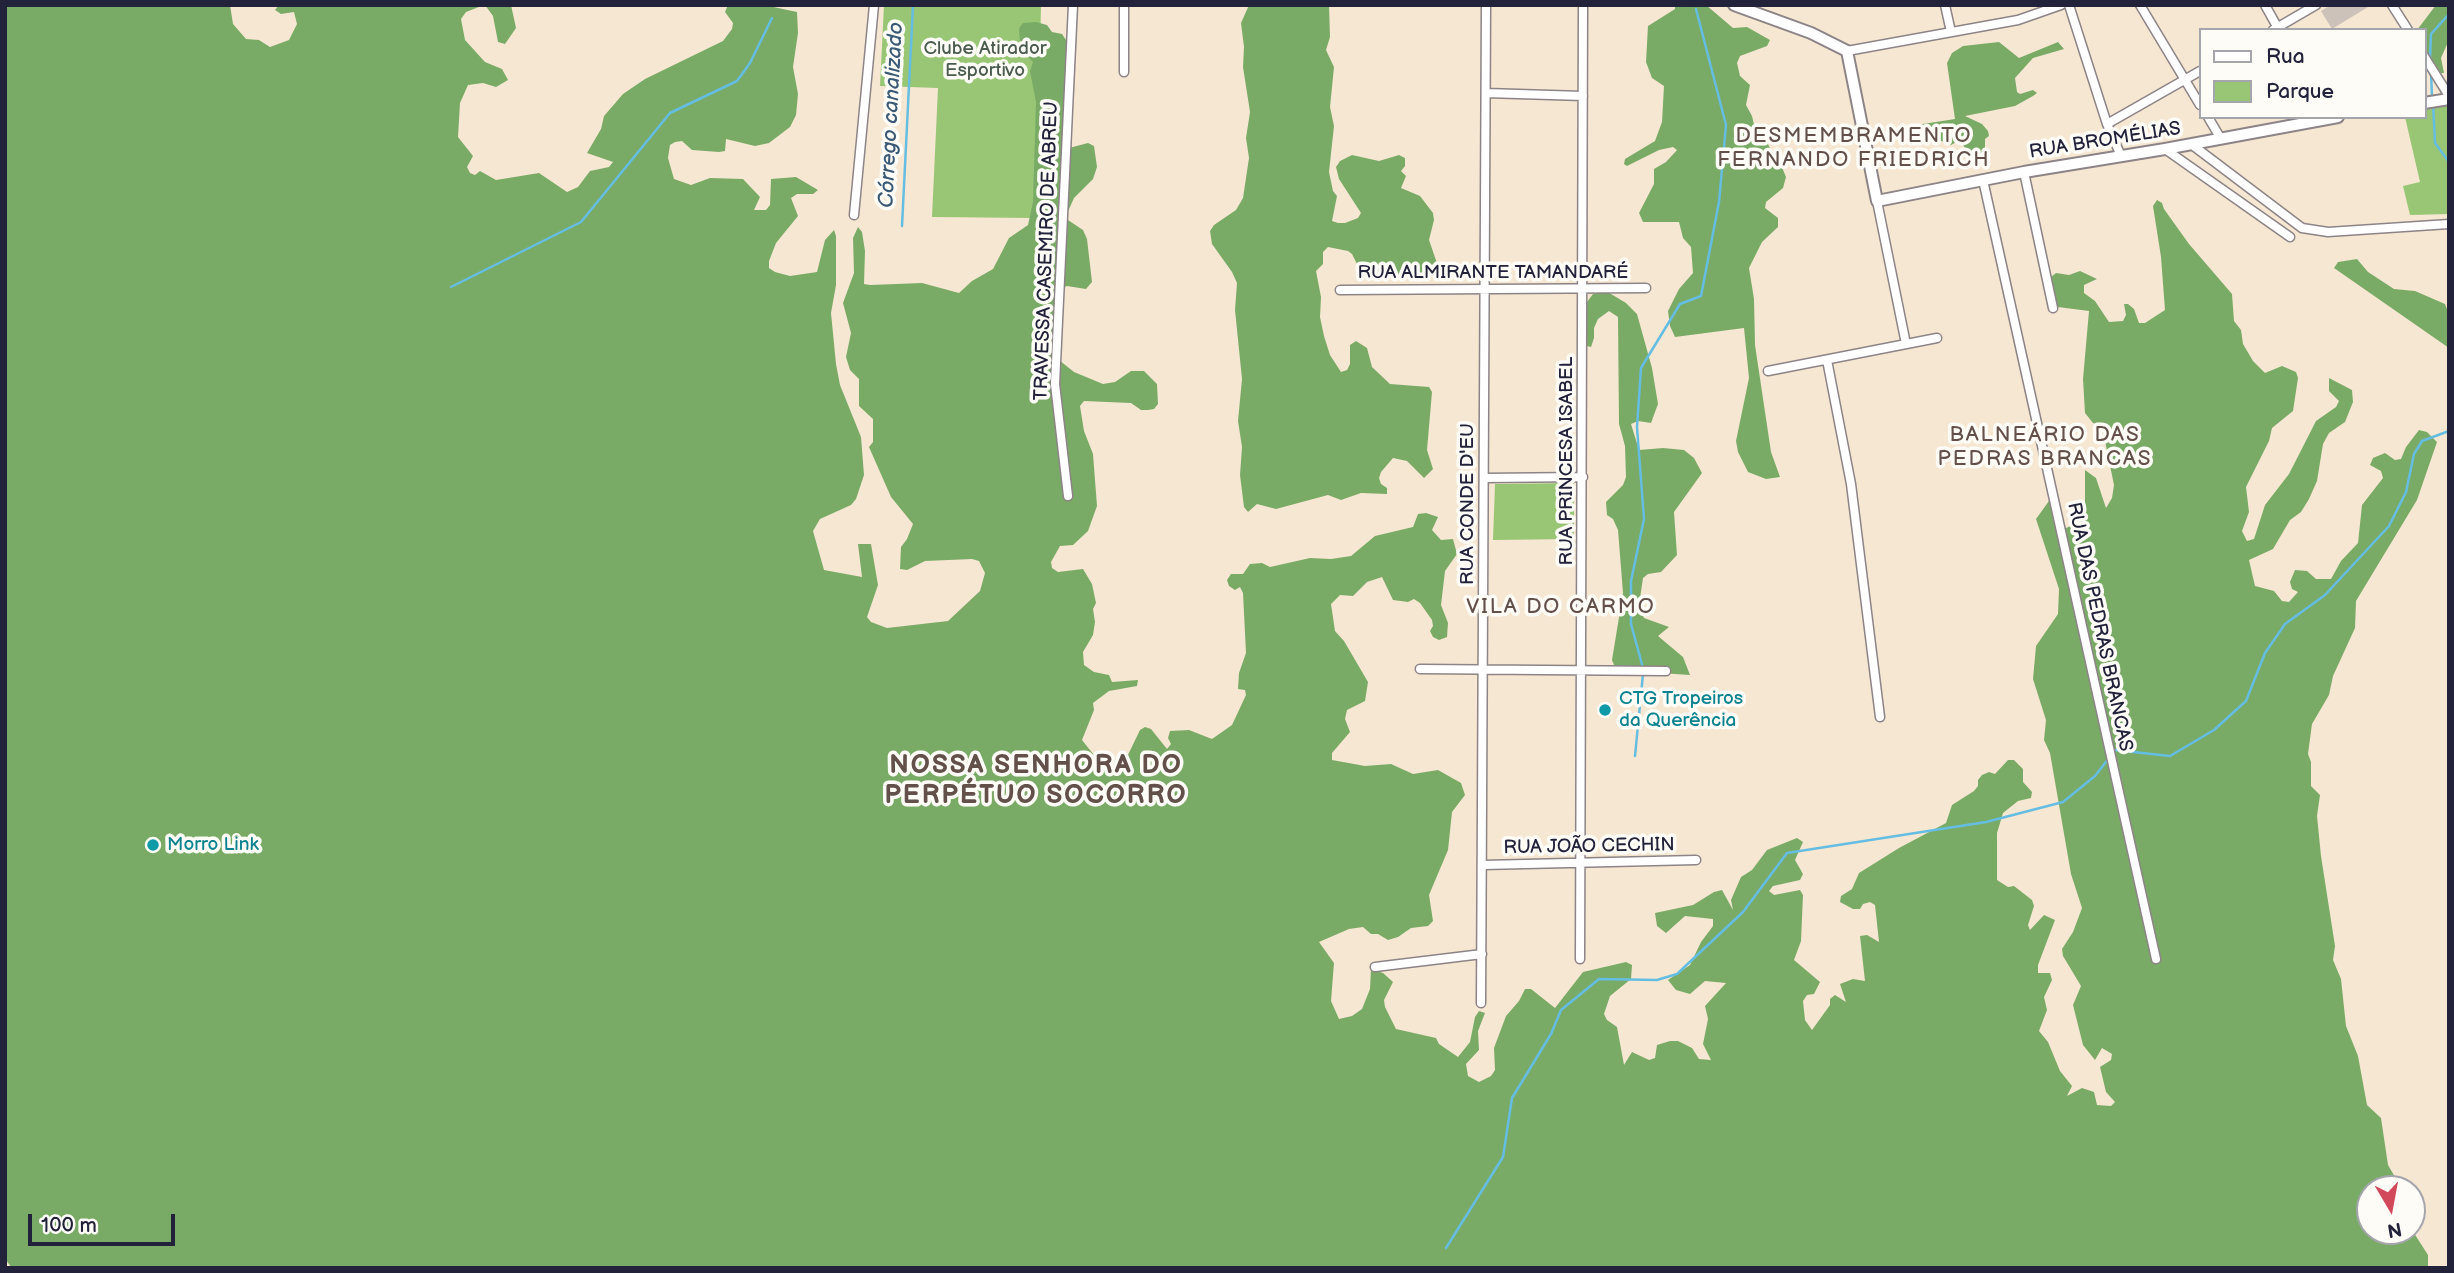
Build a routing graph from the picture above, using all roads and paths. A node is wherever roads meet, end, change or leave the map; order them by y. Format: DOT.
graph roads {
  1 [pos="866,5"];
  2 [pos="874,5"];
  3 [pos="1073,5"];
  4 [pos="1124,5"];
  5 [pos="1486,5"];
  6 [pos="1583,5"];
  7 [pos="1734,5"];
  8 [pos="1945,5"];
  9 [pos="2060,5"];
  10 [pos="2069,5"];
  11 [pos="2140,5"];
  12 [pos="2264,5"];
  13 [pos="2316,5"];
  14 [pos="2392,5"];
  15 [pos="2276,28"];
  16 [pos="2279,28"];
  17 [pos="2407,28"];
  18 [pos="1951,33"];
  19 [pos="1847,51"];
  20 [pos="2426,59"];
  21 [pos="1124,72"];
  22 [pos="2198,72"];
  23 [pos="2185,80"];
  24 [pos="1486,93"];
  25 [pos="1583,96"];
  26 [pos="2449,97"];
  27 [pos="2198,102"];
  28 [pos="2426,103"];
  29 [pos="2209,119"];
  30 [pos="2330,119"];
  31 [pos="2107,124"];
  32 [pos="2221,139"];
  33 [pos="2191,144"];
  34 [pos="2165,149"];
  35 [pos="2121,156"];
  36 [pos="2024,172"];
  37 [pos="1983,180"];
  38 [pos="2261,198"];
  39 [pos="1877,201"];
  40 [pos="2254,212"];
  41 [pos="854,215"];
  42 [pos="2449,224"];
  43 [pos="2290,237"];
  44 [pos="1584,288"];
  45 [pos="1646,288"];
  46 [pos="1486,289"];
  47 [pos="1340,290"];
  48 [pos="2053,308"];
  49 [pos="1937,338"];
  50 [pos="1906,344"];
  51 [pos="1827,359"];
  52 [pos="1768,371"];
  53 [pos="1583,477"];
  54 [pos="1484,478"];
  55 [pos="1068,496"];
  56 [pos="1420,669"];
  57 [pos="1483,670"];
  58 [pos="1582,671"];
  59 [pos="1667,671"];
  60 [pos="1880,718"];
  61 [pos="1696,860"];
  62 [pos="1581,863"];
  63 [pos="1483,865"];
  64 [pos="1482,954"];
  65 [pos="1580,959"];
  66 [pos="2156,959"];
  67 [pos="1375,967"];
  68 [pos="1481,1003"];
  1 -- 2 [label="street"];
  2 -- 41 [label="street"];
  3 -- 55 [label="street, TRAVESSA CASEMIRO DE ABREU"];
  4 -- 21 [label="street"];
  5 -- 24 [label="street, RUA CONDE D'EU"];
  6 -- 25 [label="street, RUA PRINCESA ISABEL"];
  7 -- 19 [label="street"];
  8 -- 18 [label="street"];
  9 -- 18 [label="street"];
  10 -- 31 [label="street"];
  11 -- 23 [label="street"];
  12 -- 15 [label="street"];
  13 -- 16 [label="street"];
  14 -- 17 [label="street"];
  18 -- 19 [label="street"];
  19 -- 39 [label="street"];
  20 -- 26 [label="street"];
  22 -- 23 [label="street"];
  23 -- 27 [label="street"];
  23 -- 31 [label="street"];
  24 -- 25 [label="street"];
  24 -- 46 [label="street, RUA CONDE D'EU"];
  25 -- 44 [label="street, RUA PRINCESA ISABEL"];
  26 -- 28 [label="street"];
  29 -- 32 [label="street"];
  30 -- 32 [label="street, RUA BROMÉLIAS"];
  31 -- 35 [label="street"];
  32 -- 33 [label="street, RUA BROMÉLIAS"];
  33 -- 34 [label="street, RUA BROMÉLIAS"];
  33 -- 38 [label="street"];
  34 -- 35 [label="street, RUA BROMÉLIAS"];
  34 -- 40 [label="street"];
  35 -- 36 [label="street, RUA BROMÉLIAS"];
  36 -- 37 [label="street, RUA BROMÉLIAS"];
  36 -- 48 [label="street"];
  37 -- 39 [label="street, RUA BROMÉLIAS"];
  37 -- 66 [label="street, RUA DAS PEDRAS BRANCAS"];
  38 -- 40 [label="street"];
  38 -- 42 [label="street"];
  39 -- 50 [label="street"];
  40 -- 43 [label="street"];
  44 -- 45 [label="street, RUA ALMIRANTE TAMANDARÉ"];
  44 -- 46 [label="street, RUA ALMIRANTE TAMANDARÉ"];
  44 -- 53 [label="street, RUA PRINCESA ISABEL"];
  46 -- 47 [label="street, RUA ALMIRANTE TAMANDARÉ"];
  46 -- 54 [label="street, RUA CONDE D'EU"];
  49 -- 50 [label="street"];
  50 -- 51 [label="street"];
  51 -- 52 [label="street"];
  51 -- 60 [label="street"];
  53 -- 54 [label="street"];
  53 -- 58 [label="street, RUA PRINCESA ISABEL"];
  54 -- 57 [label="street, RUA CONDE D'EU"];
  56 -- 57 [label="street"];
  57 -- 58 [label="street"];
  57 -- 63 [label="street, RUA CONDE D'EU"];
  58 -- 59 [label="street"];
  58 -- 62 [label="street, RUA PRINCESA ISABEL"];
  61 -- 62 [label="street, RUA JOÃO CECHIN"];
  62 -- 63 [label="street, RUA JOÃO CECHIN"];
  62 -- 65 [label="street, RUA PRINCESA ISABEL"];
  63 -- 64 [label="street, RUA CONDE D'EU"];
  64 -- 67 [label="street"];
  64 -- 68 [label="street, RUA CONDE D'EU"];
}
